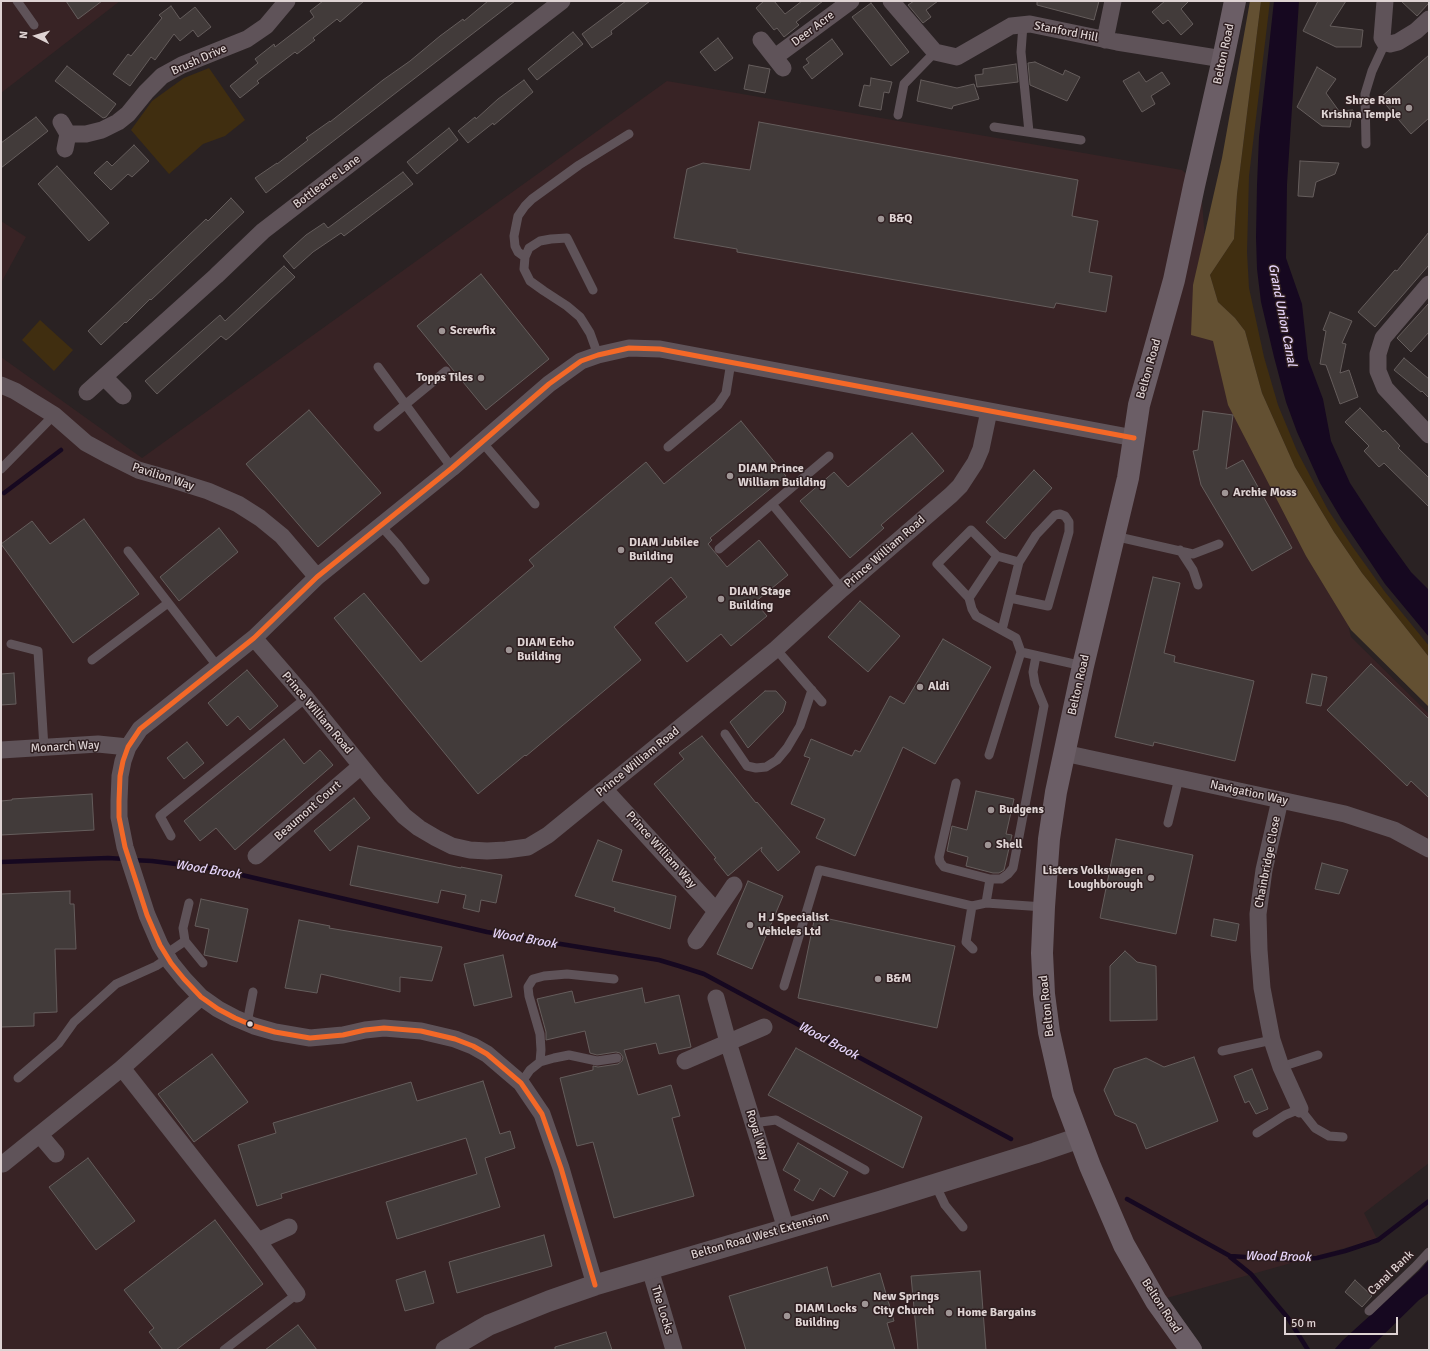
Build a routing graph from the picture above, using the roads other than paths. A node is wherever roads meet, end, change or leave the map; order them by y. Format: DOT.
graph roads {
  1 [pos="17,1"];
  2 [pos="287,1"];
  3 [pos="562,1"];
  4 [pos="851,1"];
  5 [pos="891,1"];
  6 [pos="1113,1"];
  7 [pos="1235,1"];
  8 [pos="1385,1"];
  9 [pos="1429,19"];
  10 [pos="34,25"];
  11 [pos="1023,25"];
  12 [pos="761,40"];
  13 [pos="1105,40"];
  14 [pos="1385,42"];
  15 [pos="935,52"];
  16 [pos="1223,59"];
  17 [pos="898,115"];
  18 [pos="994,127"];
  19 [pos="1028,132"];
  20 [pos="629,134"];
  21 [pos="64,135"];
  22 [pos="1081,140"];
  23 [pos="1366,144"];
  24 [pos="525,257"];
  25 [pos="1429,284"];
  26 [pos="593,290"];
  27 [pos="598,355"];
  28 [pos="731,362"];
  29 [pos="378,367"];
  30 [pos="446,371"];
  31 [pos="104,377"];
  32 [pos="1,385"];
  33 [pos="87,392"];
  34 [pos="123,396"];
  35 [pos="406,405"];
  36 [pos="989,411"];
  37 [pos="54,415"];
  38 [pos="378,428"];
  39 [pos="1429,435"];
  40 [pos="1134,438"];
  41 [pos="482,442"];
  42 [pos="668,447"];
  43 [pos="829,456"];
  44 [pos="452,468"];
  45 [pos="1,469"];
  46 [pos="535,504"];
  47 [pos="772,504"];
  48 [pos="381,526"];
  49 [pos="1114,536"];
  50 [pos="1219,544"];
  51 [pos="719,549"];
  52 [pos="1180,550"];
  53 [pos="128,551"];
  54 [pos="997,556"];
  55 [pos="1019,562"];
  56 [pos="317,577"];
  57 [pos="425,580"];
  58 [pos="1198,585"];
  59 [pos="842,589"];
  60 [pos="969,598"];
  61 [pos="1010,598"];
  62 [pos="168,603"];
  63 [pos="1002,630"];
  64 [pos="254,638"];
  65 [pos="10,644"];
  66 [pos="776,649"];
  67 [pos="1022,652"];
  68 [pos="1036,656"];
  69 [pos="92,660"];
  70 [pos="1084,666"];
  71 [pos="218,667"];
  72 [pos="812,690"];
  73 [pos="306,698"];
  74 [pos="822,702"];
  75 [pos="725,734"];
  76 [pos="128,747"];
  77 [pos="44,748"];
  78 [pos="1,750"];
  79 [pos="1064,753"];
  80 [pos="989,755"];
  81 [pos="361,766"];
  82 [pos="1179,778"];
  83 [pos="956,783"];
  84 [pos="605,790"];
  85 [pos="1280,800"];
  86 [pos="1168,823"];
  87 [pos="171,836"];
  88 [pos="1429,849"];
  89 [pos="256,856"];
  90 [pos="990,879"];
  91 [pos="734,885"];
  92 [pos="189,903"];
  93 [pos="986,903"];
  94 [pos="972,906"];
  95 [pos="1044,907"];
  96 [pos="716,911"];
  97 [pos="184,941"];
  98 [pos="696,941"];
  99 [pos="973,949"];
  100 [pos="167,956"];
  101 [pos="203,963"];
  102 [pos="614,979"];
  103 [pos="784,986"];
  104 [pos="254,992"];
  105 [pos="201,997"];
  106 [pos="716,998"];
  107 [pos="247,1023"];
  108 [pos="764,1027"];
  109 [pos="1272,1040"];
  110 [pos="728,1042"];
  111 [pos="1222,1051"];
  112 [pos="1318,1055"];
  113 [pos="617,1058"];
  114 [pos="685,1061"];
  115 [pos="540,1062"];
  116 [pos="1281,1067"];
  117 [pos="122,1068"];
  118 [pos="18,1078"];
  119 [pos="521,1083"];
  120 [pos="1300,1109"];
  121 [pos="753,1123"];
  122 [pos="1257,1133"];
  123 [pos="40,1135"];
  124 [pos="1343,1137"];
  125 [pos="1079,1138"];
  126 [pos="56,1154"];
  127 [pos="2,1165"];
  128 [pos="865,1170"];
  129 [pos="935,1184"];
  130 [pos="289,1227"];
  131 [pos="963,1227"];
  132 [pos="786,1229"];
  133 [pos="258,1241"];
  134 [pos="1429,1252"];
  135 [pos="650,1269"];
  136 [pos="595,1285"];
  137 [pos="297,1294"];
  138 [pos="1369,1310"];
  139 [pos="1187,1344"];
  140 [pos="226,1349"];
  141 [pos="446,1350"];
  142 [pos="674,1350"];
  1 -- 10 [label="lane"];
  2 -- 21 [label="street, Brush Drive"];
  3 -- 31 [label="street, Bottleacre Lane"];
  4 -- 12 [label="street, Deer Acre"];
  5 -- 15 [label="street"];
  6 -- 13 [label="street"];
  7 -- 16 [label="main road, Belton Road"];
  8 -- 14 [label="street"];
  9 -- 14 [label="street"];
  11 -- 13 [label="street, Stanford Hill"];
  11 -- 15 [label="street, Stanford Hill"];
  11 -- 19 [label="lane"];
  13 -- 16 [label="street, Stanford Hill"];
  14 -- 23 [label="lane"];
  15 -- 17 [label="lane"];
  16 -- 40 [label="main road, Belton Road"];
  18 -- 19 [label="lane"];
  19 -- 22 [label="lane"];
  20 -- 24 [label="lane"];
  24 -- 26 [label="lane"];
  24 -- 27 [label="lane"];
  25 -- 39 [label="street"];
  27 -- 28 [label="street"];
  27 -- 41 [label="street"];
  28 -- 36 [label="street"];
  28 -- 42 [label="lane"];
  29 -- 35 [label="lane"];
  30 -- 35 [label="lane"];
  31 -- 33 [label="street, Bottleacre Lane"];
  31 -- 34 [label="street"];
  32 -- 37 [label="street, Pavilion Way"];
  35 -- 38 [label="lane"];
  35 -- 44 [label="lane"];
  36 -- 40 [label="street"];
  36 -- 59 [label="street, Prince William Road"];
  37 -- 45 [label="lane"];
  37 -- 56 [label="street, Pavilion Way"];
  40 -- 49 [label="main road, Belton Road"];
  41 -- 44 [label="street"];
  41 -- 46 [label="lane"];
  43 -- 47 [label="lane"];
  44 -- 48 [label="street"];
  47 -- 51 [label="lane"];
  47 -- 59 [label="lane"];
  48 -- 56 [label="street"];
  48 -- 57 [label="lane"];
  49 -- 52 [label="lane"];
  49 -- 70 [label="main road, Belton Road"];
  50 -- 52 [label="lane"];
  52 -- 58 [label="lane"];
  53 -- 62 [label="lane"];
  54 -- 55 [label="lane"];
  54 -- 60 [label="lane"];
  54 -- 60 [label="lane"];
  55 -- 61 [label="lane"];
  55 -- 61 [label="lane"];
  56 -- 64 [label="street"];
  59 -- 66 [label="street, Prince William Road"];
  60 -- 63 [label="lane"];
  61 -- 63 [label="lane"];
  62 -- 69 [label="lane"];
  62 -- 71 [label="lane"];
  63 -- 67 [label="lane"];
  64 -- 71 [label="street"];
  64 -- 73 [label="street, Prince William Road"];
  65 -- 77 [label="lane"];
  66 -- 72 [label="lane"];
  66 -- 84 [label="street, Prince William Road"];
  67 -- 68 [label="lane"];
  67 -- 80 [label="lane"];
  68 -- 70 [label="lane"];
  68 -- 90 [label="lane"];
  70 -- 79 [label="main road, Belton Road"];
  71 -- 76 [label="street"];
  72 -- 74 [label="lane"];
  72 -- 75 [label="lane"];
  73 -- 81 [label="street, Prince William Road"];
  73 -- 87 [label="lane"];
  76 -- 77 [label="street, Monarch Way"];
  76 -- 100 [label="street"];
  77 -- 78 [label="street, Monarch Way"];
  79 -- 82 [label="street, Navigation Way"];
  79 -- 95 [label="main road, Belton Road"];
  81 -- 84 [label="street, Prince William Road"];
  81 -- 89 [label="street, Beaumont Court"];
  82 -- 85 [label="street, Navigation Way"];
  82 -- 86 [label="lane"];
  83 -- 90 [label="lane"];
  84 -- 96 [label="street, Prince William Way"];
  85 -- 88 [label="street, Navigation Way"];
  85 -- 109 [label="street, Chainbridge Close"];
  90 -- 93 [label="lane"];
  91 -- 96 [label="street"];
  92 -- 97 [label="lane"];
  93 -- 94 [label="lane"];
  93 -- 95 [label="lane"];
  94 -- 99 [label="lane"];
  94 -- 103 [label="lane"];
  95 -- 125 [label="main road, Belton Road"];
  96 -- 98 [label="street"];
  97 -- 100 [label="lane"];
  97 -- 101 [label="lane"];
  100 -- 105 [label="street"];
  100 -- 118 [label="lane"];
  102 -- 115 [label="lane"];
  104 -- 107 [label="lane"];
  105 -- 107 [label="street"];
  105 -- 117 [label="street"];
  106 -- 110 [label="street, Royal Way"];
  107 -- 119 [label="street"];
  108 -- 110 [label="street"];
  109 -- 111 [label="lane"];
  109 -- 116 [label="street, Chainbridge Close"];
  110 -- 114 [label="street"];
  110 -- 121 [label="street, Royal Way"];
  112 -- 116 [label="lane"];
  113 -- 115 [label="lane"];
  115 -- 119 [label="lane"];
  116 -- 120 [label="street, Chainbridge Close"];
  117 -- 123 [label="street"];
  117 -- 133 [label="street"];
  119 -- 136 [label="street"];
  120 -- 122 [label="lane"];
  120 -- 124 [label="lane"];
  121 -- 128 [label="lane"];
  121 -- 132 [label="street, Royal Way"];
  123 -- 126 [label="street"];
  123 -- 127 [label="street"];
  125 -- 129 [label="street, Belton Road West Extension"];
  125 -- 139 [label="main road, Belton Road"];
  129 -- 131 [label="lane"];
  129 -- 132 [label="street, Belton Road West Extension"];
  130 -- 133 [label="street"];
  132 -- 135 [label="street, Belton Road West Extension"];
  133 -- 137 [label="street"];
  134 -- 138 [label="lane, Canal Bank"];
  135 -- 136 [label="street, Belton Road West Extension"];
  135 -- 142 [label="street, The Locks"];
  136 -- 141 [label="street, Belton Road West Extension"];
  137 -- 140 [label="lane"];
}
